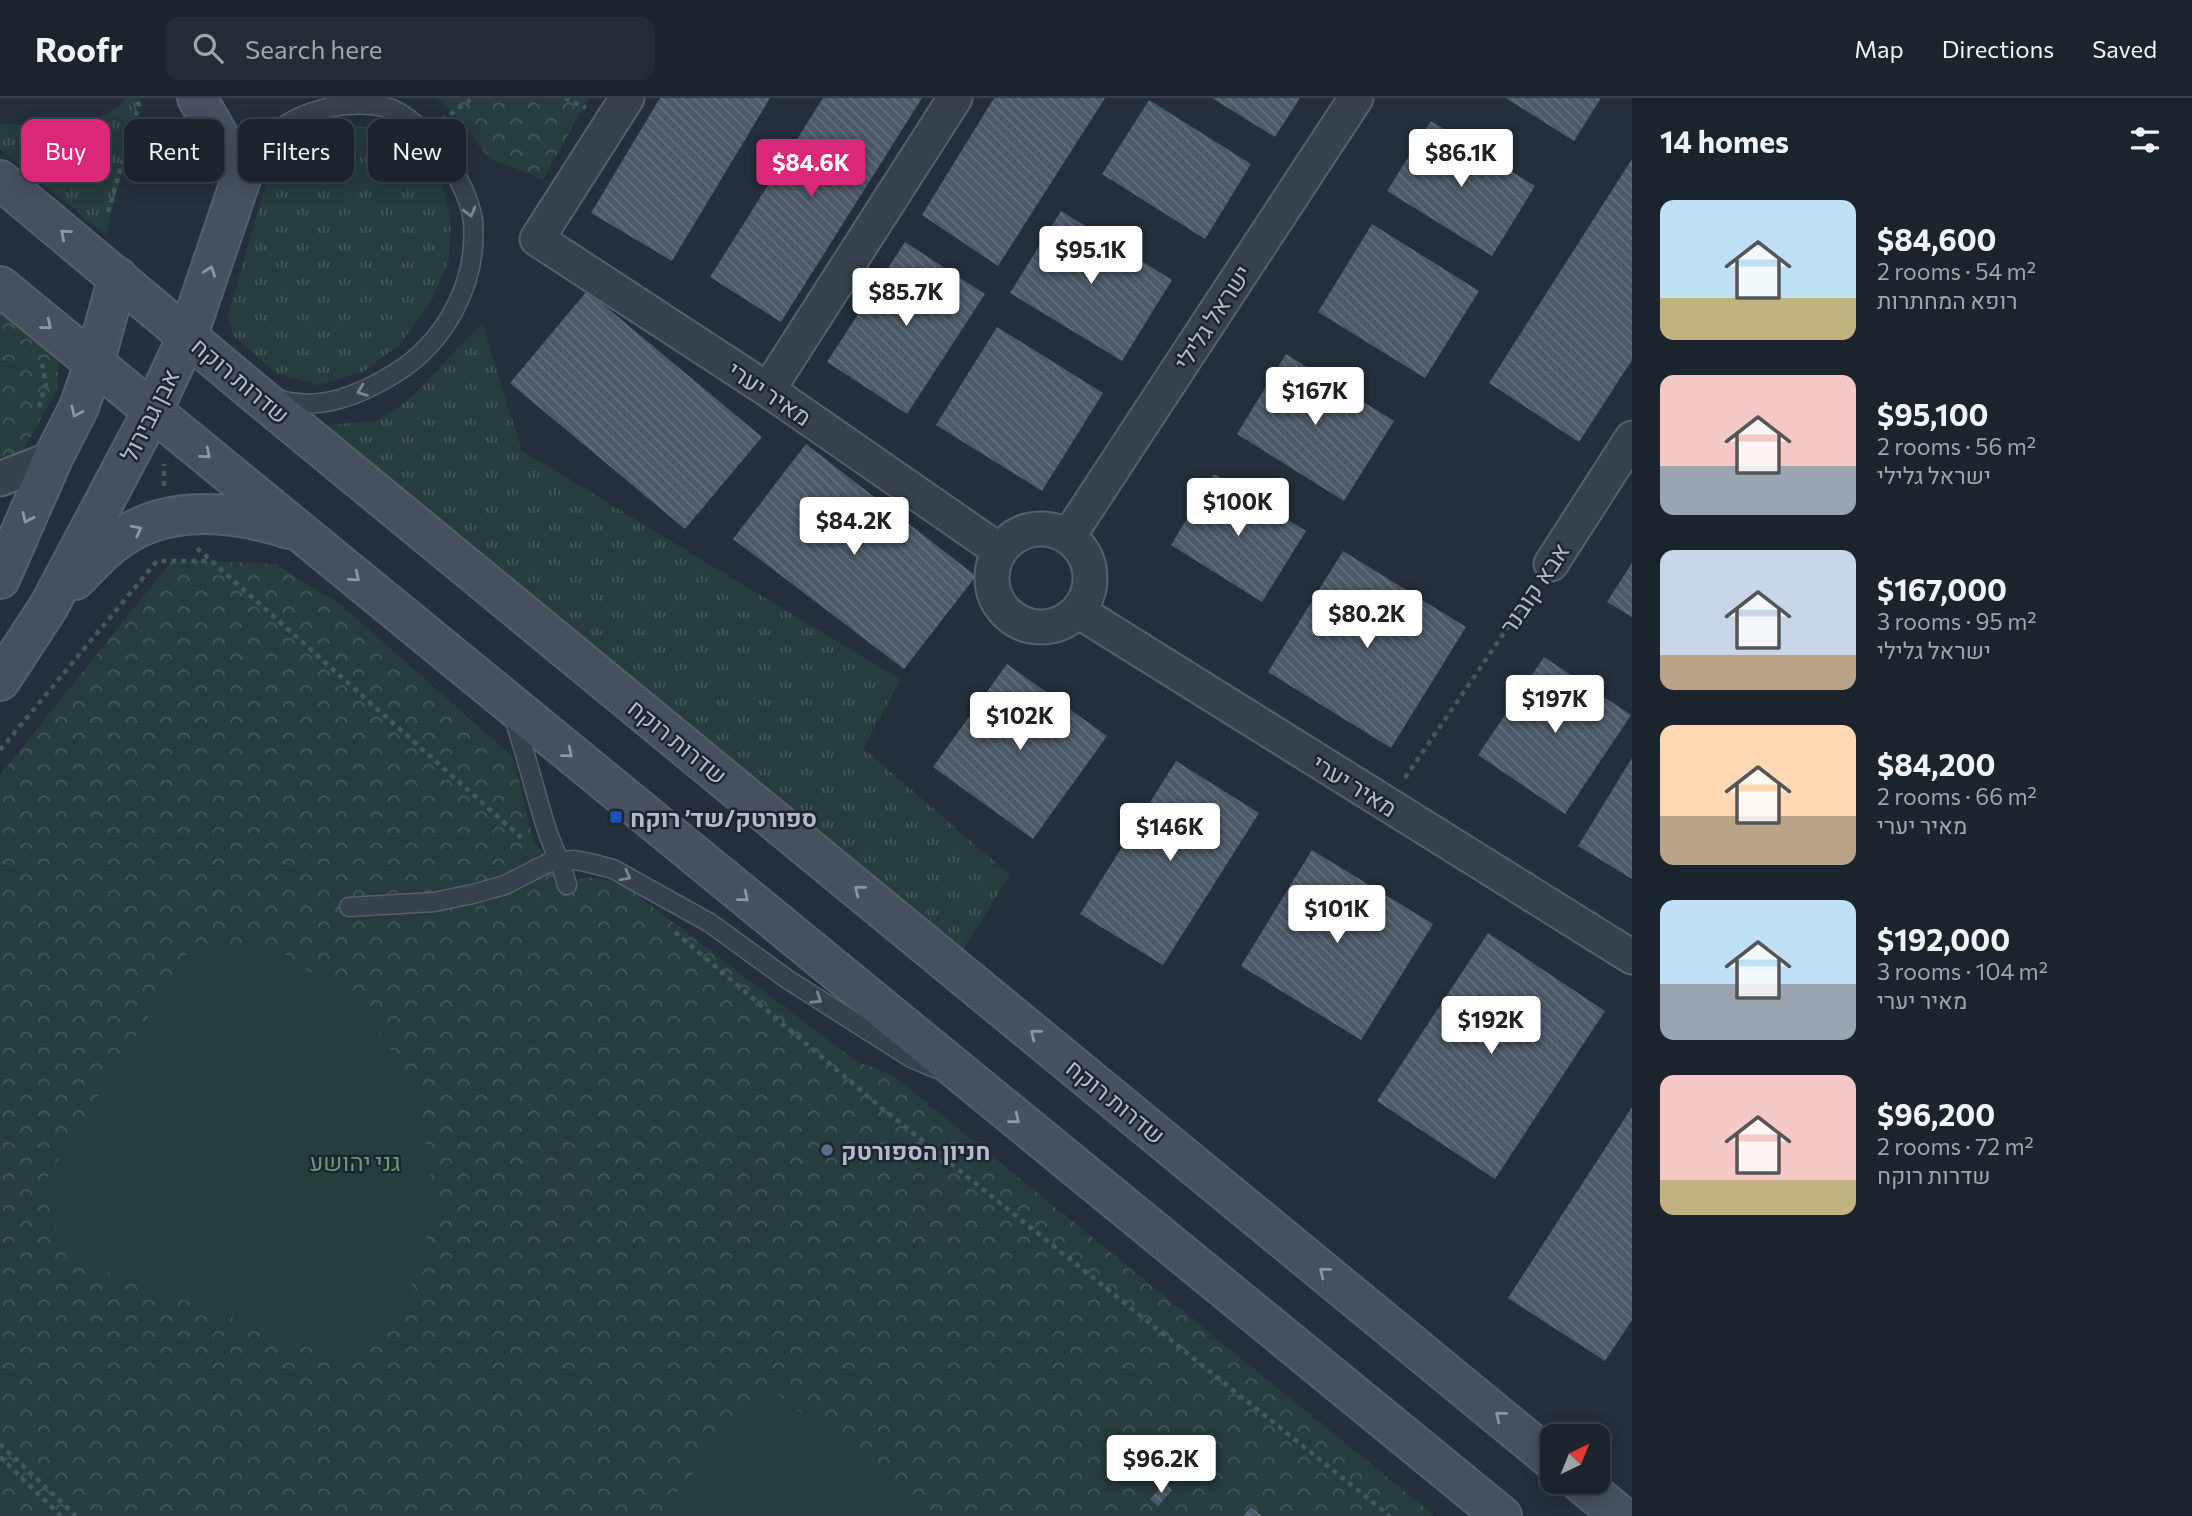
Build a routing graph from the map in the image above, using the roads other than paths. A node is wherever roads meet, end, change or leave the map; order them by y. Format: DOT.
graph roads {
  1 [pos="197,98"];
  2 [pos="627,98"];
  3 [pos="955,98"];
  4 [pos="1356,98"];
  5 [pos="293,119"];
  6 [pos="238,169"];
  7 [pos="0,180"];
  8 [pos="240,182"];
  9 [pos="118,277"];
  10 [pos="0,285"];
  11 [pos="188,335"];
  12 [pos="94,364"];
  13 [pos="768,390"];
  14 [pos="256,394"];
  15 [pos="153,410"];
  16 [pos="1632,438"];
  17 [pos="53,458"];
  18 [pos="0,479"];
  19 [pos="302,533"];
  20 [pos="1068,537"];
  21 [pos="1000,551"];
  22 [pos="1551,564"];
  23 [pos="0,579"];
  24 [pos="49,606"];
  25 [pos="1078,611"];
  26 [pos="0,681"];
  27 [pos="509,705"];
  28 [pos="561,860"];
  29 [pos="567,885"];
  30 [pos="349,907"];
  31 [pos="1632,957"];
  32 [pos="971,1082"];
  33 [pos="1540,1450"];
  34 [pos="1594,1494"];
  35 [pos="1502,1516"];
  36 [pos="1621,1516"];
  1 -- 6 [label="main road"];
  2 -- 13 [label="street, מאיר יערי"];
  3 -- 13 [label="street"];
  4 -- 20 [label="street, ישראל גלילי"];
  5 -- 14 [label="lane, one-way"];
  9 -- 7 [label="main road, שדרות רוקח, one-way"];
  11 -- 8 [label="main road, אבן גבירול, one-way"];
  9 -- 11 [label="main road, שדרות רוקח"];
  9 -- 12 [label="main road"];
  10 -- 12 [label="main road, one-way"];
  11 -- 14 [label="main road, שדרות רוקח"];
  11 -- 15 [label="main road, אבן גבירול"];
  12 -- 15 [label="main road"];
  12 -- 17 [label="main road, one-way"];
  13 -- 21 [label="street, מאיר יערי"];
  33 -- 14 [label="main road, שדרות רוקח, one-way"];
  15 -- 19 [label="main road, one-way"];
  15 -- 24 [label="main road, אבן גבירול"];
  16 -- 22 [label="street, אבא קובנר"];
  17 -- 18 [label="street"];
  17 -- 23 [label="main road, one-way"];
  24 -- 19 [label="main road, one-way"];
  19 -- 27 [label="main road, one-way"];
  20 -- 21 [label="street"];
  20 -- 25 [label="street"];
  21 -- 25 [label="street"];
  24 -- 26 [label="main road, אבן גבירול"];
  25 -- 31 [label="street, מאיר יערי"];
  27 -- 28 [label="lane"];
  27 -- 32 [label="main road, one-way"];
  28 -- 29 [label="lane"];
  28 -- 30 [label="lane"];
  28 -- 32 [label="lane, one-way"];
  32 -- 35 [label="main road, one-way"];
  34 -- 36 [label="main road"];
}
